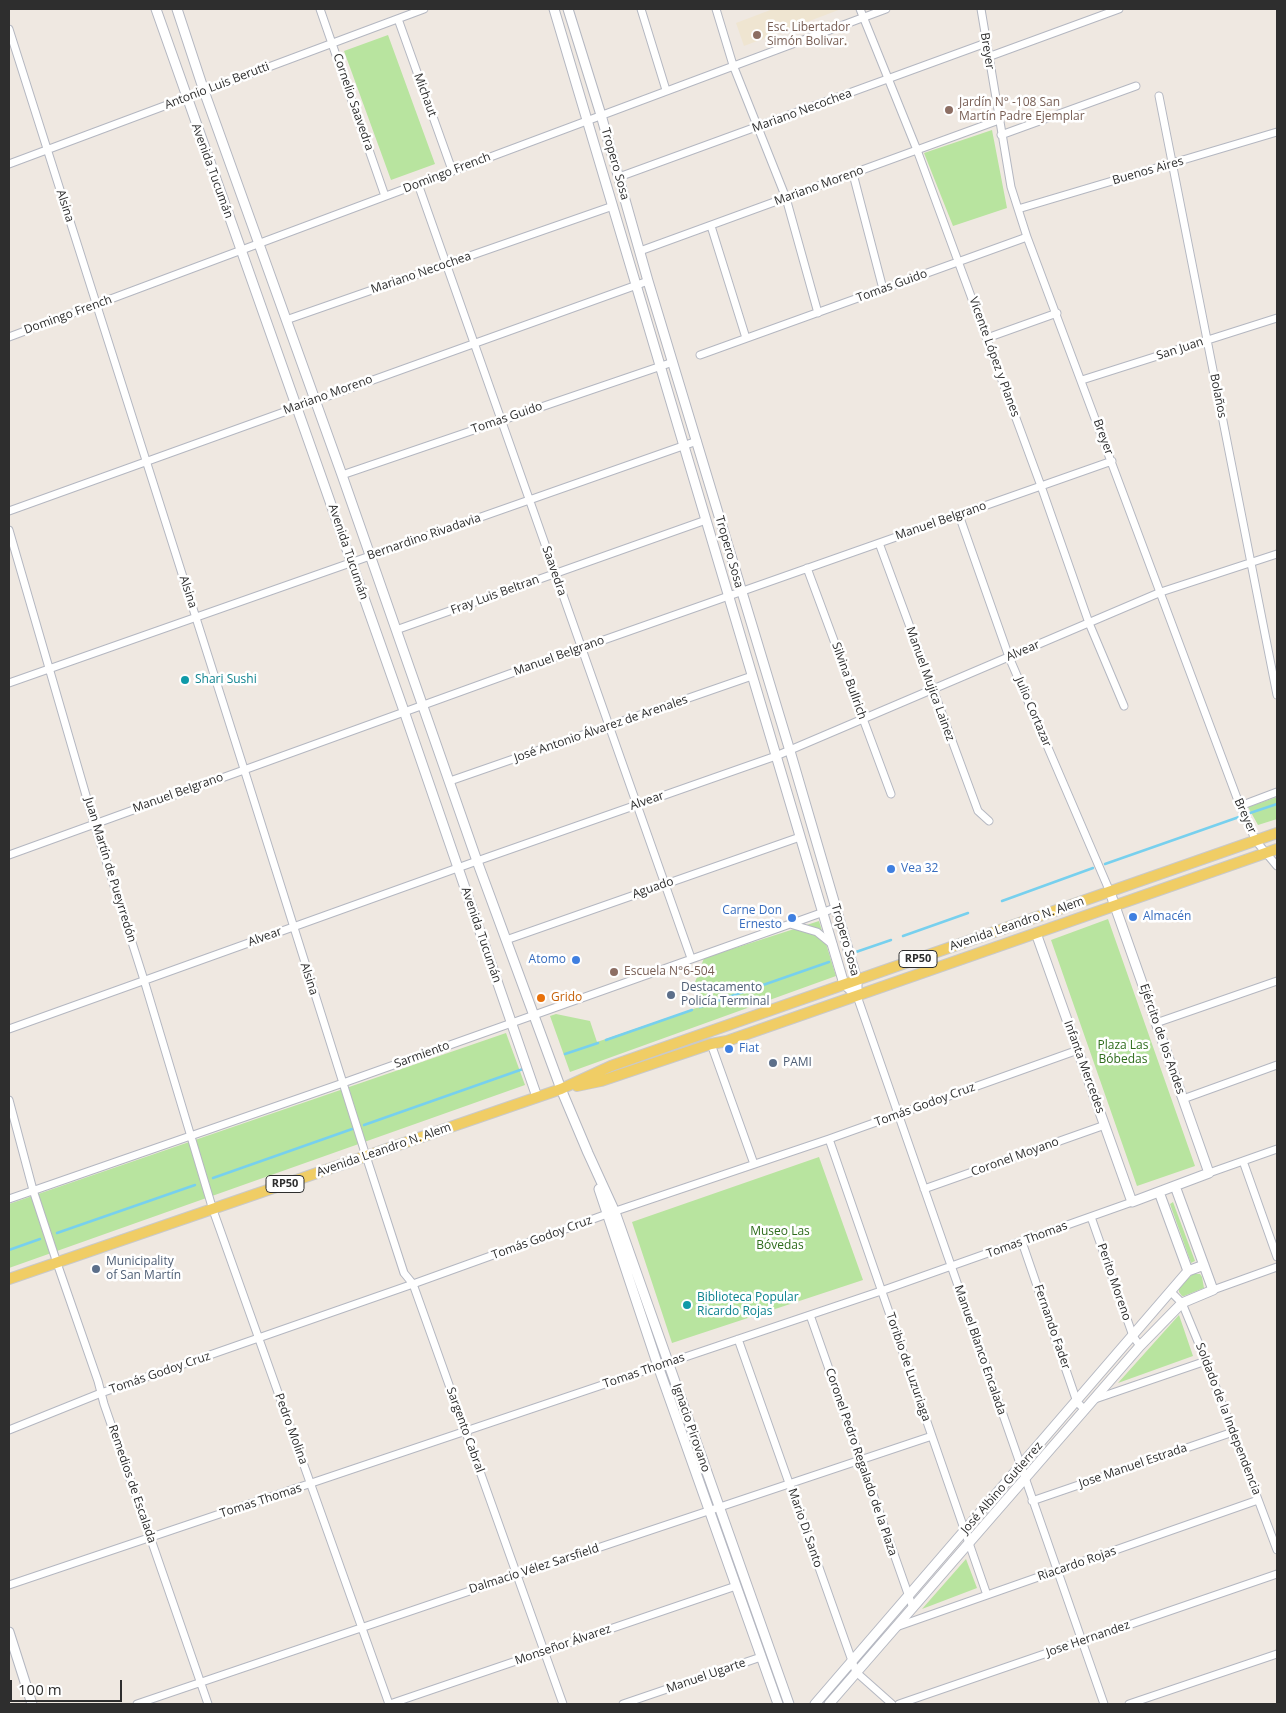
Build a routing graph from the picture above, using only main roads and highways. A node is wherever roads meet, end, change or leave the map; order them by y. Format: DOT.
graph roads {
  1 [pos="1277,833"];
  2 [pos="1277,849"];
  3 [pos="561,1089"];
  4 [pos="9,1279"];
  1 -- 3 [label="main road, Avenida Leandro N. Alem / RP50"];
  2 -- 3 [label="main road, Avenida Leandro N. Alem / RP50"];
  3 -- 4 [label="main road, Avenida Leandro N. Alem / RP50"];
}
